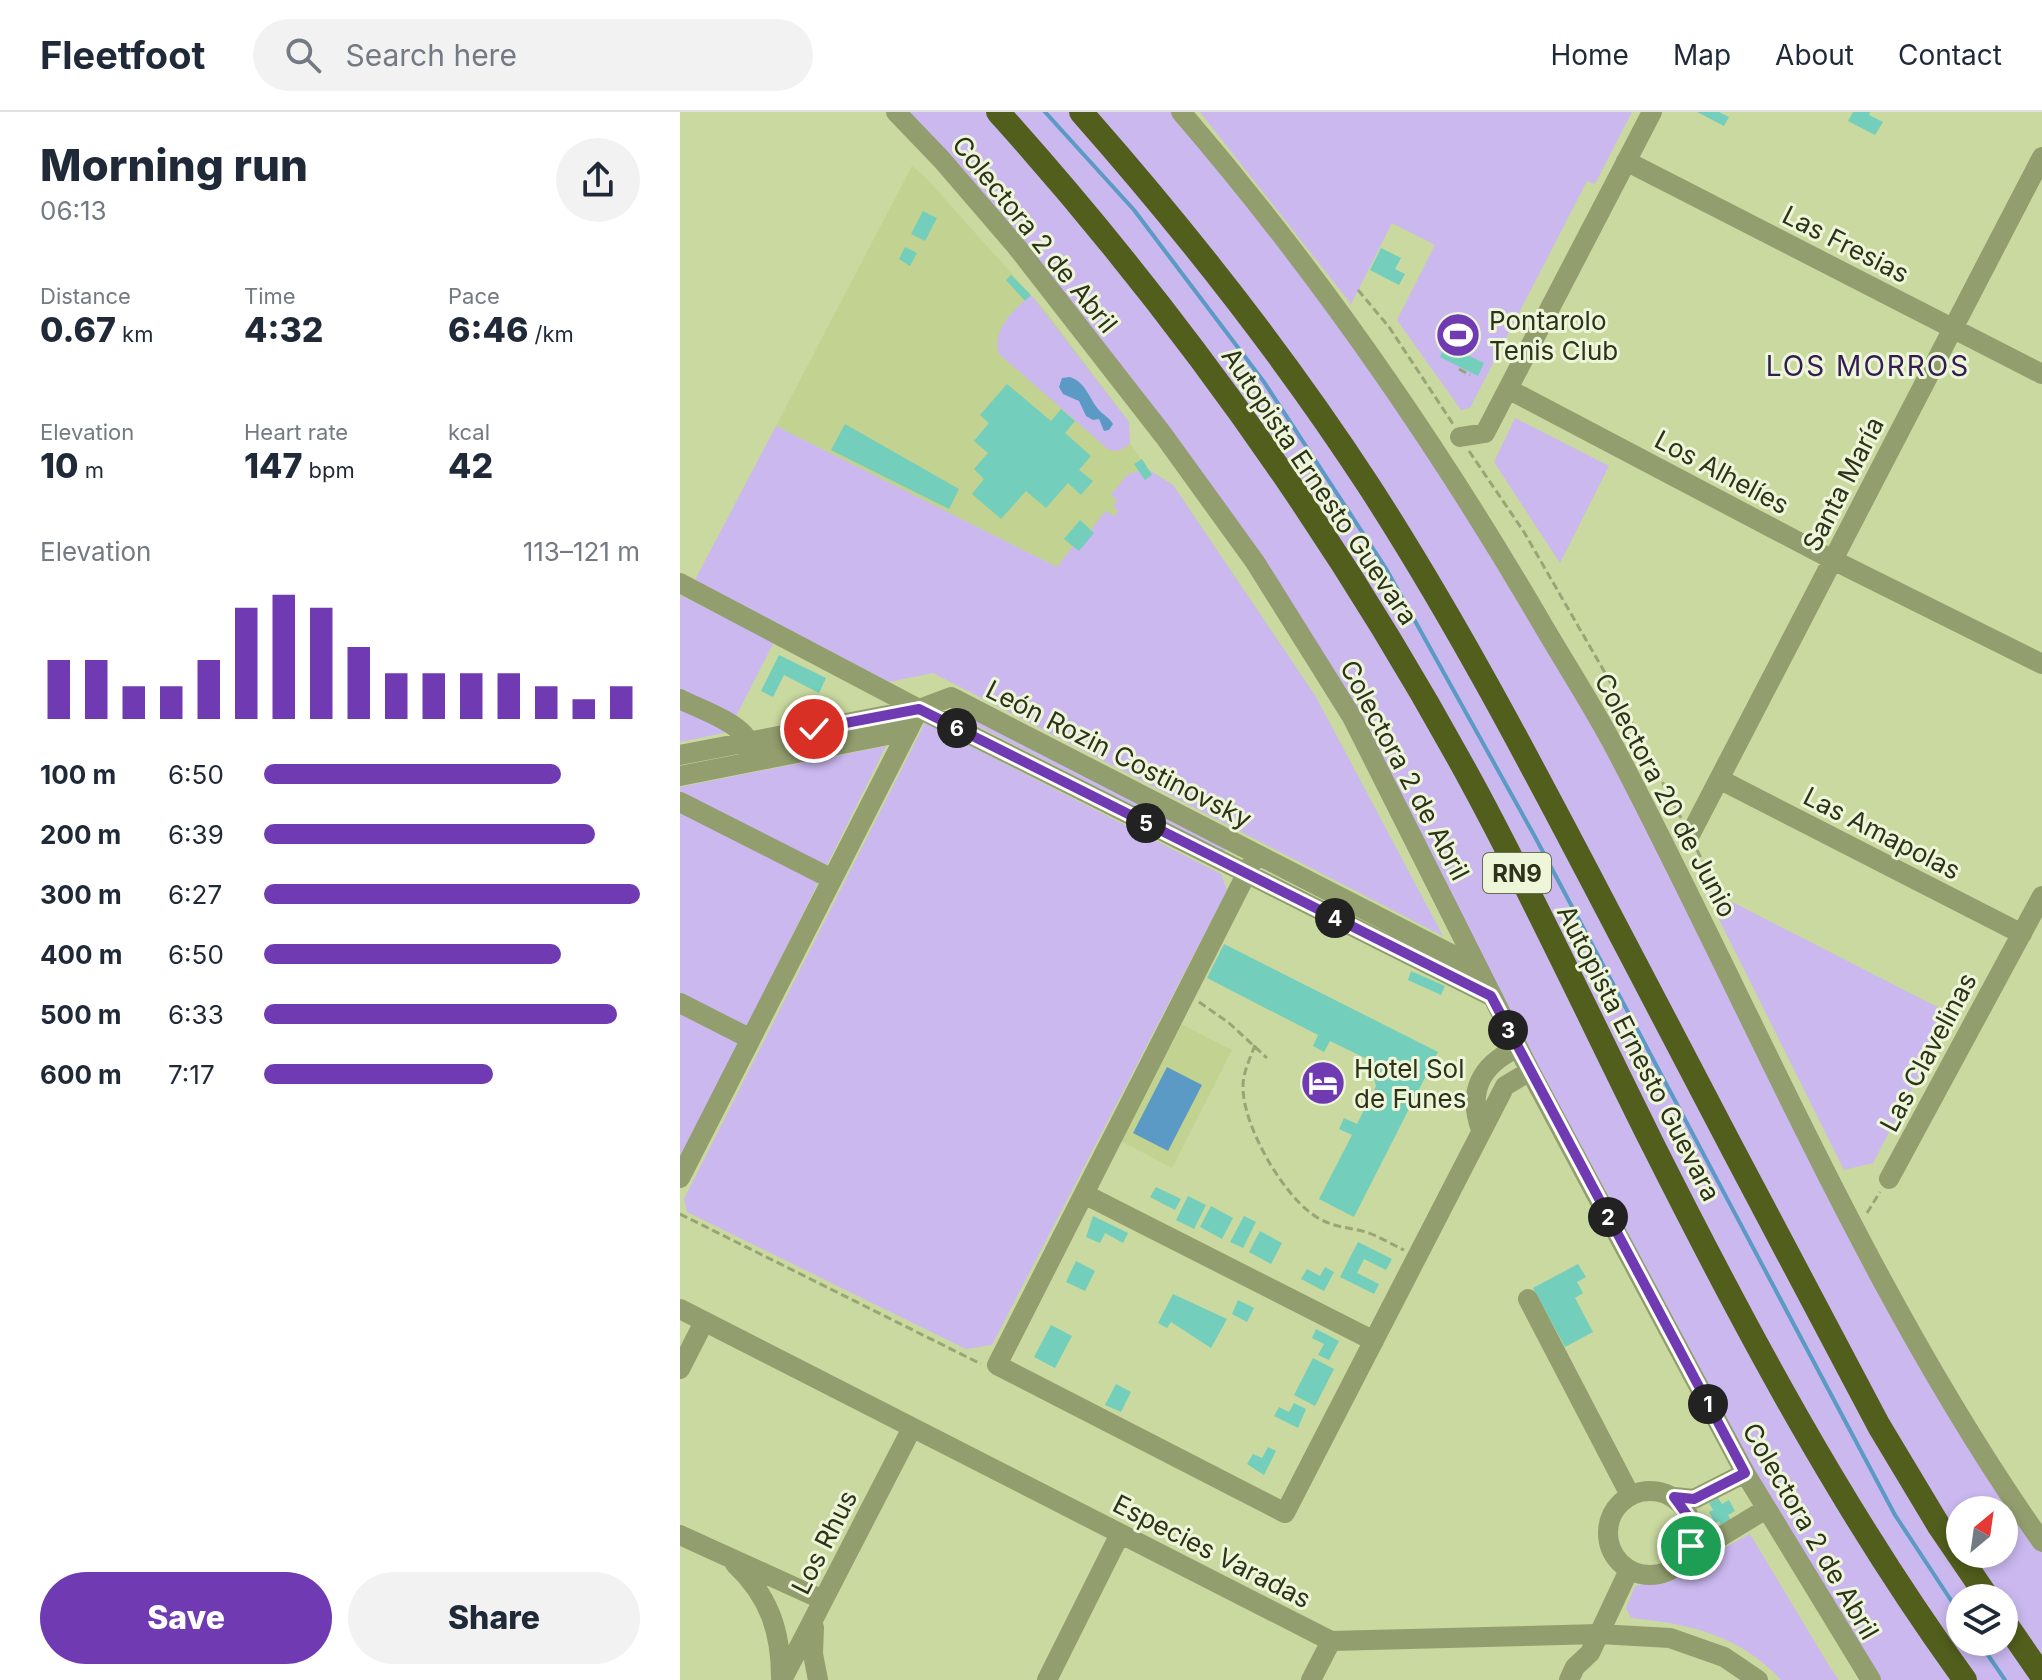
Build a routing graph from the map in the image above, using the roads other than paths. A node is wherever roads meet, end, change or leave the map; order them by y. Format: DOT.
graph roads {
  1 [pos="896,112"];
  2 [pos="998,112"];
  3 [pos="1081,112"];
  4 [pos="1181,112"];
  5 [pos="1652,112"];
  6 [pos="2042,157"];
  7 [pos="1626,161"];
  8 [pos="1953,328"];
  9 [pos="2042,374"];
  10 [pos="1508,389"];
  11 [pos="1460,437"];
  12 [pos="1833,560"];
  13 [pos="680,583"];
  14 [pos="2042,664"];
  15 [pos="680,699"];
  16 [pos="919,709"];
  17 [pos="908,731"];
  18 [pos="752,752"];
  19 [pos="680,755"];
  20 [pos="680,776"];
  21 [pos="1719,779"];
  22 [pos="680,802"];
  23 [pos="1690,835"];
  24 [pos="1256,855"];
  25 [pos="1247,873"];
  26 [pos="832,879"];
  27 [pos="2042,896"];
  28 [pos="2022,934"];
  29 [pos="1478,968"];
  30 [pos="1491,996"];
  31 [pos="680,1003"];
  32 [pos="751,1039"];
  33 [pos="1517,1048"];
  34 [pos="1530,1071"];
  35 [pos="1478,1121"];
  36 [pos="680,1178"];
  37 [pos="1889,1179"];
  38 [pos="1084,1194"];
  39 [pos="1528,1299"];
  40 [pos="680,1309"];
  41 [pos="704,1322"];
  42 [pos="1374,1341"];
  43 [pos="680,1369"];
  44 [pos="912,1428"];
  45 [pos="1745,1473"];
  46 [pos="1630,1495"];
  47 [pos="1674,1497"];
  48 [pos="1766,1509"];
  49 [pos="680,1520"];
  50 [pos="1120,1534"];
  51 [pos="680,1535"];
  52 [pos="2042,1542"];
  53 [pos="705,1545"];
  54 [pos="729,1558"];
  55 [pos="1684,1559"];
  56 [pos="1629,1570"];
  57 [pos="1978,1584"];
  58 [pos="796,1587"];
  59 [pos="817,1612"];
  60 [pos="772,1616"];
  61 [pos="1599,1634"];
  62 [pos="1331,1641"];
  63 [pos="2018,1641"];
  64 [pos="1590,1653"];
  65 [pos="2042,1676"];
  66 [pos="818,1678"];
  67 [pos="782,1680"];
  68 [pos="1047,1680"];
  69 [pos="1311,1680"];
  70 [pos="1569,1680"];
  71 [pos="1583,1680"];
  72 [pos="1758,1680"];
  73 [pos="1871,1680"];
  74 [pos="1965,1680"];
  1 -- 29 [label="street, Colectora 2 de Abril"];
  2 -- 74 [label="highway, Autopista Ernesto Guevara / RN9"];
  3 -- 57 [label="highway, Autopista Ernesto Guevara / RN9"];
  4 -- 52 [label="street, Colectora 20 de Junio"];
  5 -- 7 [label="street"];
  6 -- 8 [label="street, Santa María"];
  7 -- 8 [label="street, Las Fresias"];
  7 -- 10 [label="street"];
  8 -- 9 [label="street, Las Fresias"];
  8 -- 12 [label="street, Santa María"];
  10 -- 11 [label="street"];
  10 -- 12 [label="street, Los Alhelíes"];
  12 -- 14 [label="street, Los Alhelíes"];
  12 -- 21 [label="street, Santa María"];
  13 -- 16 [label="street"];
  15 -- 18 [label="street"];
  16 -- 17 [label="street"];
  16 -- 18 [label="street"];
  16 -- 24 [label="street, León Rozin Costinovsky"];
  16 -- 25 [label="street, León Rozin Costinovsky"];
  17 -- 18 [label="street"];
  17 -- 26 [label="street"];
  18 -- 19 [label="street"];
  18 -- 20 [label="street"];
  21 -- 23 [label="street, Santa María"];
  21 -- 28 [label="street, Las Amapolas"];
  22 -- 26 [label="street"];
  24 -- 25 [label="street"];
  24 -- 29 [label="street, León Rozin Costinovsky"];
  25 -- 30 [label="street, León Rozin Costinovsky"];
  25 -- 38 [label="street"];
  26 -- 32 [label="street"];
  27 -- 28 [label="street, Las Clavelinas"];
  28 -- 37 [label="street, Las Clavelinas"];
  29 -- 30 [label="street, Colectora 2 de Abril"];
  30 -- 33 [label="street, Colectora 2 de Abril"];
  31 -- 32 [label="street"];
  32 -- 36 [label="street"];
  33 -- 34 [label="street, Colectora 2 de Abril"];
  33 -- 35 [label="street"];
  34 -- 35 [label="street"];
  34 -- 45 [label="street, Colectora 2 de Abril"];
  35 -- 42 [label="street"];
  38 -- 42 [label="street"];
  38 -- 42 [label="street"];
  39 -- 46 [label="street"];
  40 -- 41 [label="street, Especies Varadas"];
  41 -- 43 [label="street"];
  41 -- 44 [label="street, Especies Varadas"];
  44 -- 50 [label="street, Especies Varadas"];
  44 -- 59 [label="street, Los Rhus"];
  45 -- 47 [label="street"];
  45 -- 48 [label="street, Colectora 2 de Abril"];
  46 -- 47 [label="street"];
  46 -- 56 [label="street"];
  47 -- 55 [label="street"];
  48 -- 55 [label="street"];
  48 -- 73 [label="street, Colectora 2 de Abril"];
  49 -- 53 [label="street"];
  50 -- 62 [label="street, Especies Varadas"];
  50 -- 68 [label="street"];
  51 -- 53 [label="street"];
  53 -- 54 [label="street"];
  54 -- 58 [label="street"];
  54 -- 60 [label="street"];
  55 -- 56 [label="street"];
  56 -- 61 [label="street"];
  58 -- 59 [label="street"];
  58 -- 60 [label="street"];
  59 -- 60 [label="street"];
  59 -- 66 [label="street"];
  59 -- 67 [label="street, Los Rhus"];
  60 -- 67 [label="street"];
  61 -- 62 [label="street, Especies Varadas"];
  61 -- 64 [label="street"];
  61 -- 72 [label="street, Especies Varadas"];
  62 -- 69 [label="street"];
  63 -- 65 [label="highway"];
  64 -- 70 [label="street"];
  64 -- 71 [label="street"];
  66 -- 67 [label="street"];
}
